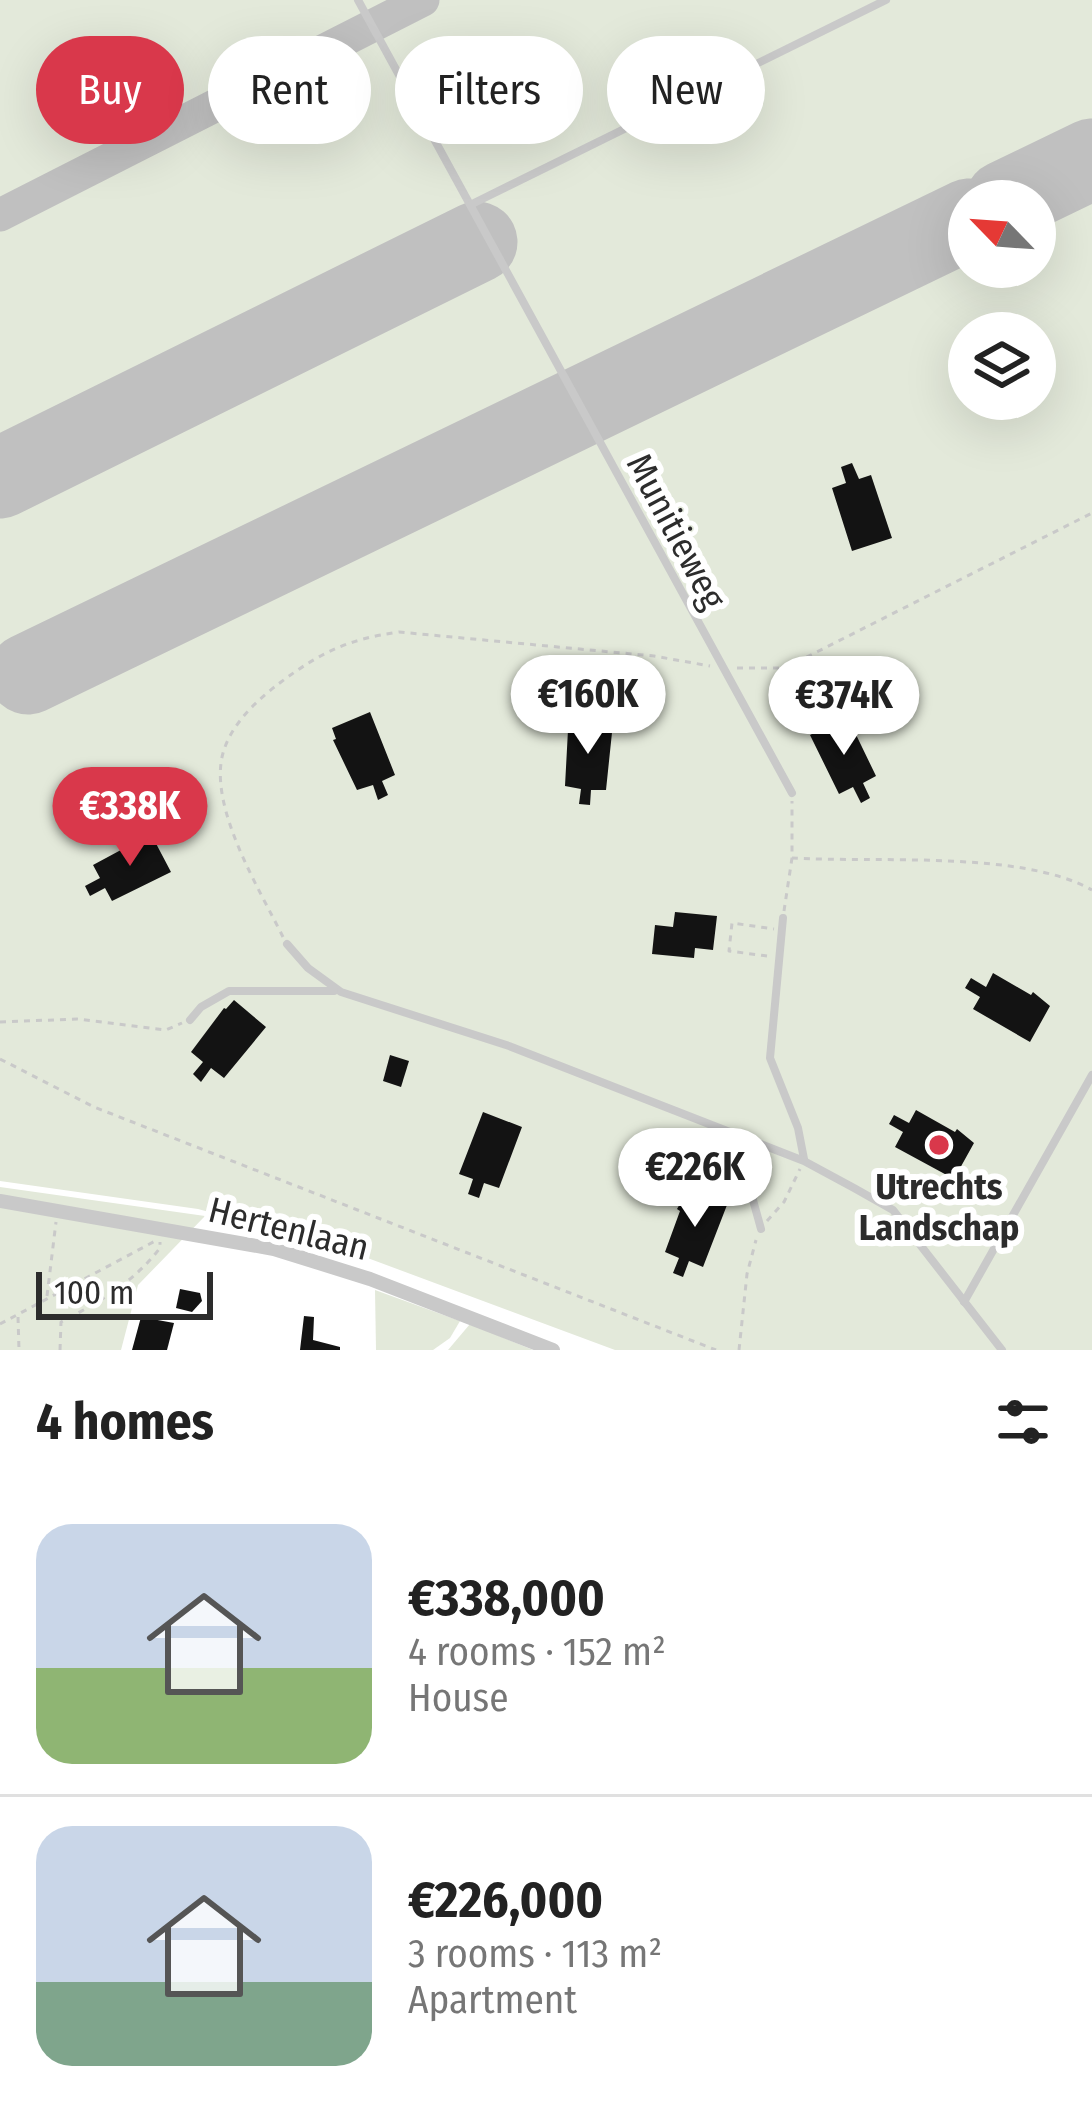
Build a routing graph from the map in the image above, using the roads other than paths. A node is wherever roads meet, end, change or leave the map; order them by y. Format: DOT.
graph roads {
  1 [pos="358,0"];
  2 [pos="886,0"];
  3 [pos="472,204"];
  4 [pos="792,793"];
  5 [pos="783,918"];
  6 [pos="287,944"];
  7 [pos="341,992"];
  8 [pos="190,1020"];
  9 [pos="1092,1075"];
  10 [pos="735,1134"];
  11 [pos="804,1161"];
  12 [pos="0,1201"];
  13 [pos="761,1229"];
  14 [pos="964,1302"];
  15 [pos="553,1350"];
  16 [pos="1002,1350"];
  1 -- 3 [label="lane, Munitieweg"];
  2 -- 3 [label="lane"];
  3 -- 4 [label="lane, Munitieweg"];
  5 -- 11 [label="lane"];
  6 -- 7 [label="lane"];
  7 -- 8 [label="lane"];
  7 -- 10 [label="lane"];
  9 -- 14 [label="lane"];
  10 -- 11 [label="lane"];
  10 -- 13 [label="lane"];
  11 -- 14 [label="lane"];
  12 -- 15 [label="street, Hertenlaan"];
  14 -- 16 [label="lane"];
}
